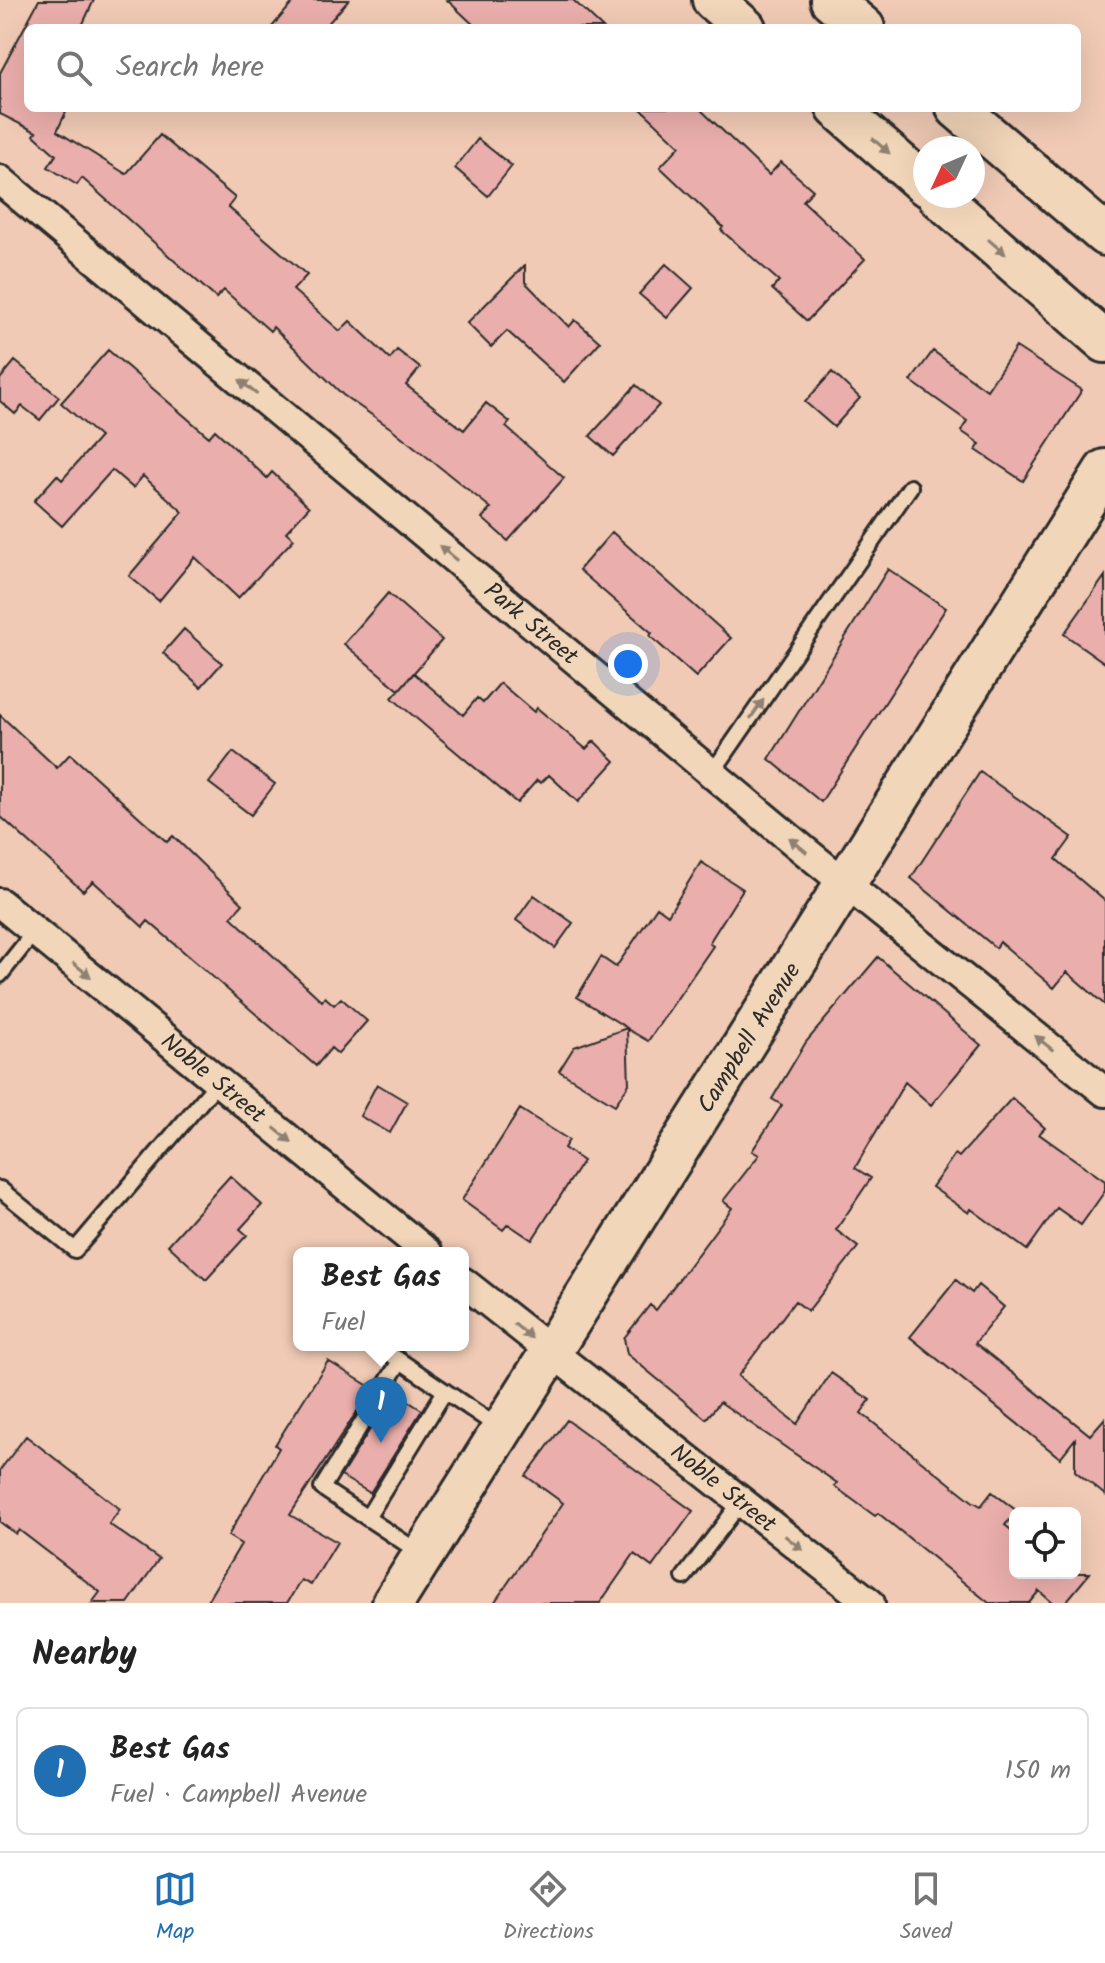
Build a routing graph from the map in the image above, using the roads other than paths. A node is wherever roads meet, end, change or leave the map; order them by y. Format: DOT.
graph roads {
  1 [pos="713,0"];
  2 [pos="831,0"];
  3 [pos="740,24"];
  4 [pos="859,24"];
  5 [pos="842,112"];
  6 [pos="962,112"];
  7 [pos="913,174"];
  8 [pos="0,180"];
  9 [pos="952,208"];
  10 [pos="1105,235"];
  11 [pos="1105,342"];
  12 [pos="1105,470"];
  13 [pos="910,487"];
  14 [pos="712,773"];
  15 [pos="843,881"];
  16 [pos="0,903"];
  17 [pos="35,931"];
  18 [pos="0,975"];
  19 [pos="218,1082"];
  20 [pos="1105,1092"];
  21 [pos="0,1189"];
  22 [pos="421,1247"];
  23 [pos="469,1287"];
  24 [pos="385,1351"];
  25 [pos="550,1353"];
  26 [pos="400,1361"];
  27 [pos="445,1391"];
  28 [pos="502,1430"];
  29 [pos="741,1502"];
  30 [pos="367,1518"];
  31 [pos="423,1555"];
  32 [pos="684,1577"];
  33 [pos="393,1603"];
  34 [pos="870,1603"];
  1 -- 3 [label="main road"];
  2 -- 4 [label="main road"];
  5 -- 7 [label="main road, one-way"];
  6 -- 10 [label="main road"];
  14 -- 8 [label="street, Park Street, one-way"];
  9 -- 11 [label="main road, one-way"];
  12 -- 15 [label="main road, Campbell Avenue"];
  14 -- 13 [label="lane, one-way"];
  15 -- 14 [label="street, Park Street, one-way"];
  20 -- 15 [label="street, Park Street, one-way"];
  15 -- 25 [label="main road, Campbell Avenue"];
  16 -- 17 [label="street, Noble Street"];
  17 -- 18 [label="lane"];
  17 -- 19 [label="street, Noble Street, one-way"];
  19 -- 21 [label="lane"];
  19 -- 22 [label="street, Noble Street, one-way"];
  23 -- 25 [label="street, Noble Street, one-way"];
  24 -- 26 [label="lane"];
  25 -- 28 [label="main road, Campbell Avenue"];
  25 -- 29 [label="street, Noble Street"];
  26 -- 27 [label="lane"];
  26 -- 30 [label="lane"];
  27 -- 28 [label="lane"];
  27 -- 30 [label="lane"];
  28 -- 31 [label="main road, Campbell Avenue"];
  29 -- 32 [label="lane"];
  29 -- 34 [label="street, Noble Street, one-way"];
  30 -- 31 [label="lane"];
  31 -- 33 [label="main road, Campbell Avenue"];
}
